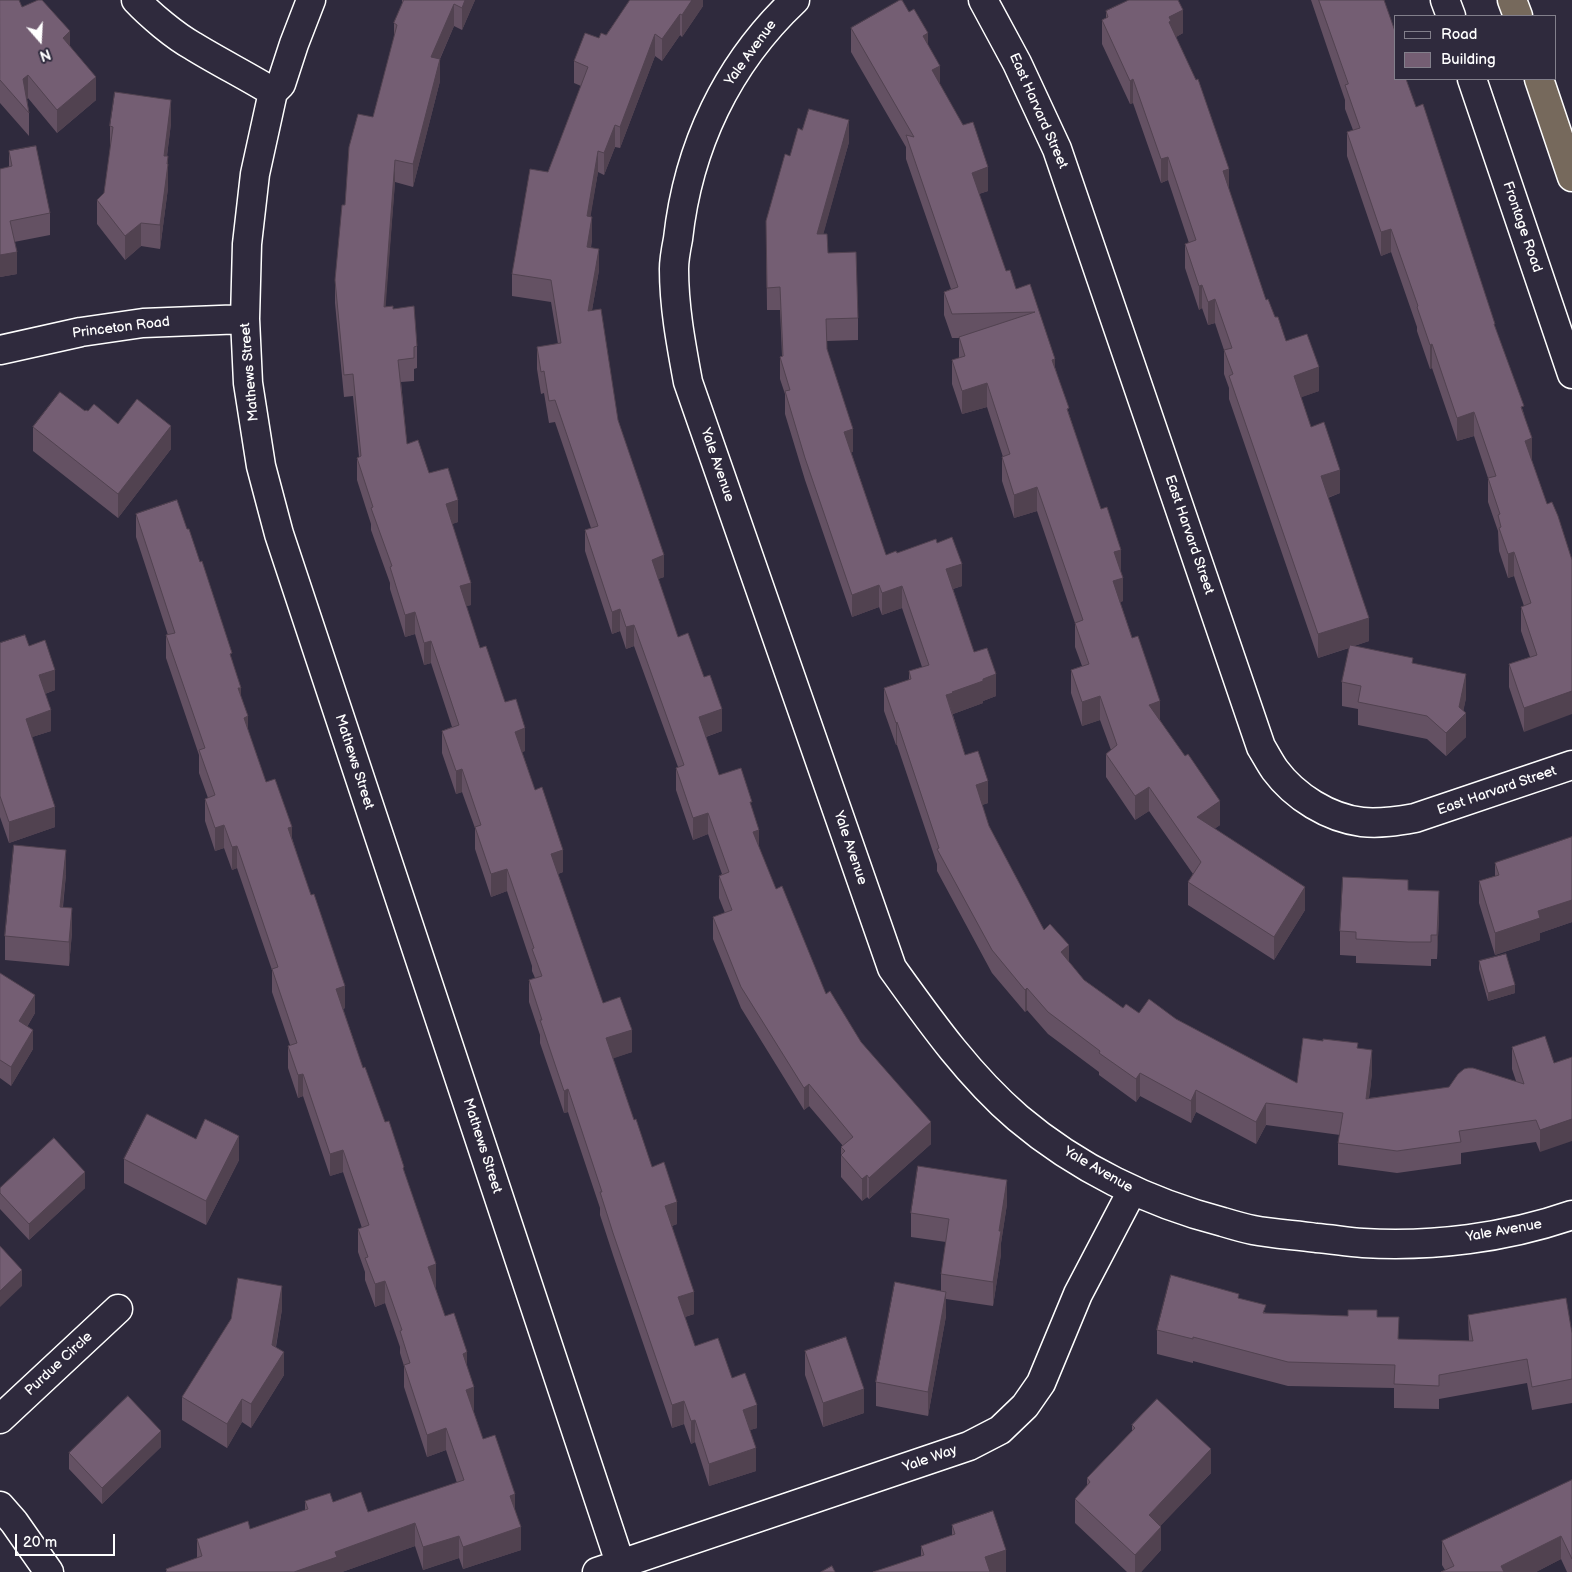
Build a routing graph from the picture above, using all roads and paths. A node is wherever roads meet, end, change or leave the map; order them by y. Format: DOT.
graph roads {
  1 [pos="136,0"];
  2 [pos="311,0"];
  3 [pos="795,0"];
  4 [pos="983,0"];
  5 [pos="1445,0"];
  6 [pos="1512,0"];
  7 [pos="1450,15"];
  8 [pos="1518,15"];
  9 [pos="1472,80"];
  10 [pos="1539,80"];
  11 [pos="273,92"];
  12 [pos="1572,177"];
  13 [pos="245,319"];
  14 [pos="0,350"];
  15 [pos="1572,374"];
  16 [pos="1572,765"];
  17 [pos="1132,1191"];
  18 [pos="1572,1215"];
  19 [pos="118,1309"];
  20 [pos="0,1419"];
  21 [pos="0,1506"];
  22 [pos="614,1569"];
  23 [pos="49,1572"];
  1 -- 11 [label="street"];
  2 -- 11 [label="street"];
  3 -- 17 [label="street, Yale Avenue"];
  4 -- 16 [label="street, East Harvard Street"];
  5 -- 7 [label="street"];
  6 -- 8 [label="highway"];
  9 -- 15 [label="street, Frontage Road"];
  10 -- 12 [label="highway"];
  11 -- 13 [label="street, Mathews Street"];
  13 -- 14 [label="street, Princeton Road"];
  13 -- 22 [label="street, Mathews Street"];
  17 -- 18 [label="street, Yale Avenue"];
  17 -- 22 [label="street, Yale Way"];
  19 -- 20 [label="street, Purdue Circle"];
  21 -- 23 [label="street"];
}
